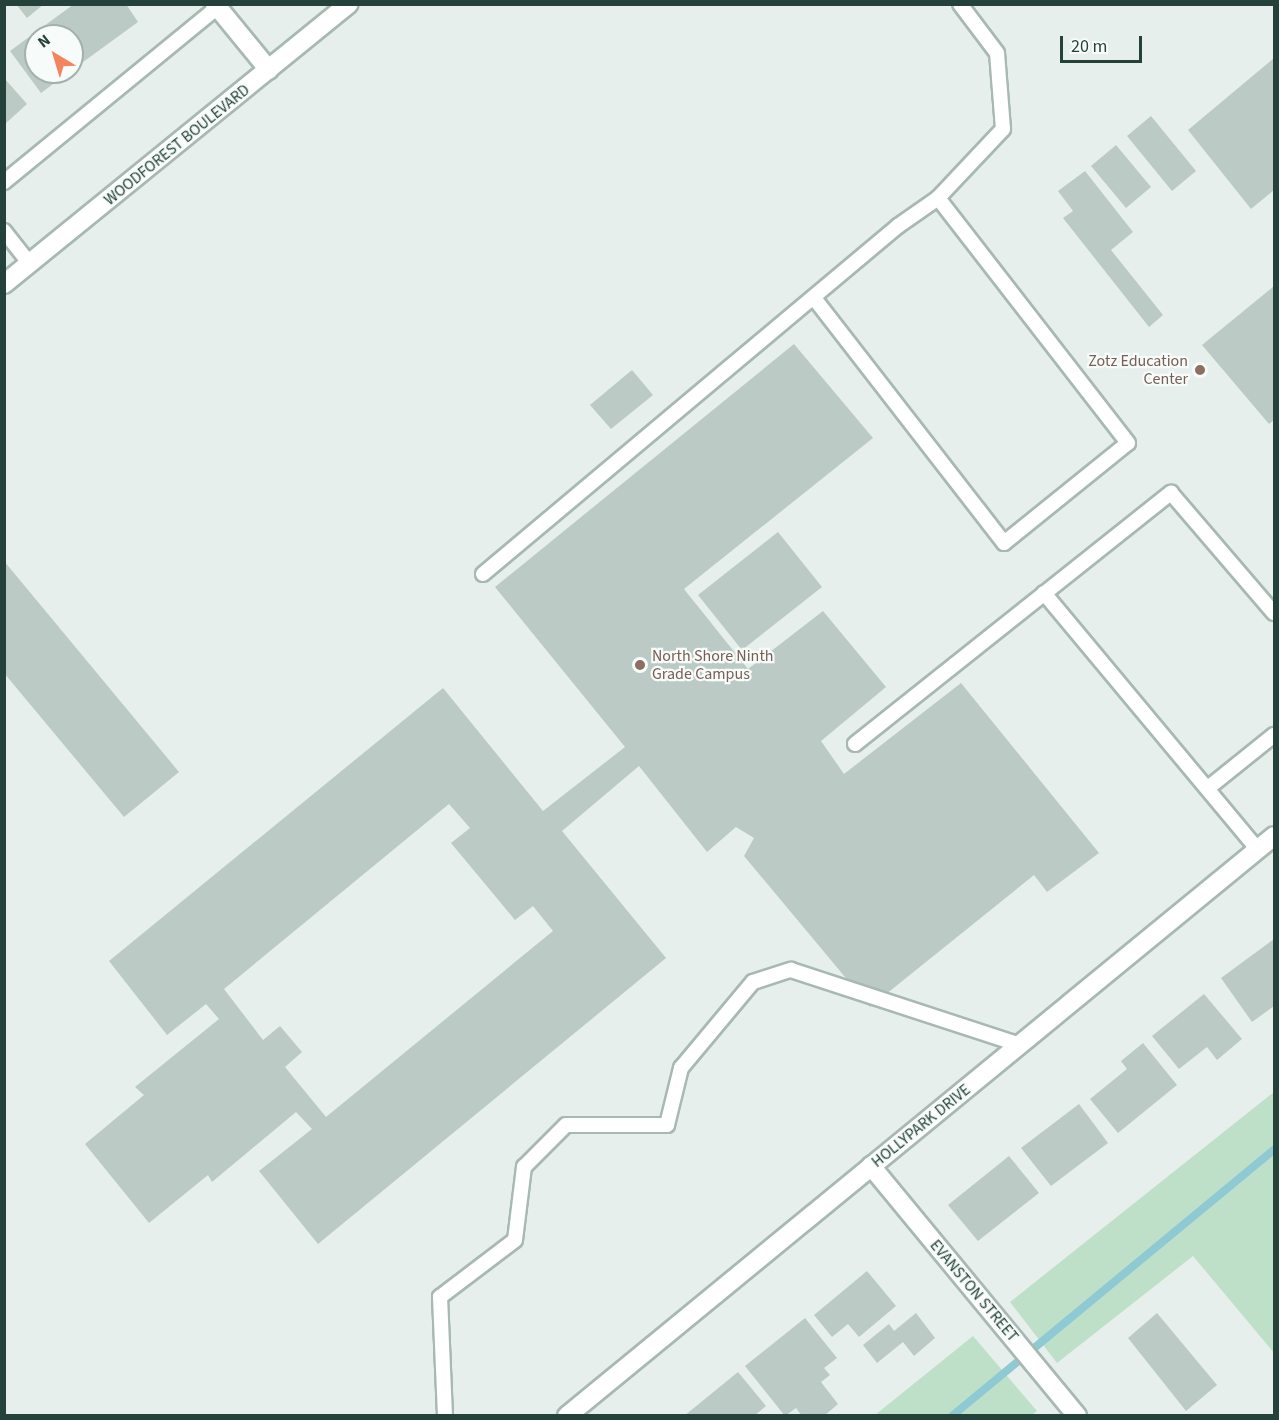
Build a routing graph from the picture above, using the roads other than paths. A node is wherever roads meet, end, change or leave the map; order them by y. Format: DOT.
graph roads {
  1 [pos="349,4"];
  2 [pos="960,4"];
  3 [pos="217,6"];
  4 [pos="269,70"];
  5 [pos="4,182"];
  6 [pos="938,198"];
  7 [pos="4,231"];
  8 [pos="30,264"];
  9 [pos="4,284"];
  10 [pos="814,298"];
  11 [pos="483,574"];
  12 [pos="1044,593"];
  13 [pos="1275,613"];
  14 [pos="1275,735"];
  15 [pos="855,744"];
  16 [pos="1208,788"];
  17 [pos="1275,836"];
  18 [pos="1258,850"];
  19 [pos="1020,1045"];
  20 [pos="871,1166"];
  21 [pos="445,1416"];
  22 [pos="567,1416"];
  23 [pos="1077,1416"];
  1 -- 4 [label="street, WOODFOREST BOULEVARD"];
  2 -- 6 [label="lane"];
  3 -- 4 [label="street"];
  3 -- 5 [label="lane"];
  4 -- 8 [label="street, WOODFOREST BOULEVARD"];
  6 -- 10 [label="lane"];
  6 -- 10 [label="lane"];
  7 -- 8 [label="lane"];
  8 -- 9 [label="street, WOODFOREST BOULEVARD"];
  10 -- 11 [label="lane"];
  12 -- 13 [label="lane"];
  12 -- 15 [label="lane"];
  12 -- 16 [label="lane"];
  14 -- 16 [label="lane"];
  16 -- 18 [label="lane"];
  17 -- 18 [label="street, HOLLYPARK DRIVE"];
  18 -- 19 [label="street, HOLLYPARK DRIVE"];
  19 -- 20 [label="street, HOLLYPARK DRIVE"];
  19 -- 21 [label="lane"];
  20 -- 22 [label="street, HOLLYPARK DRIVE"];
  20 -- 23 [label="street, EVANSTON STREET"];
}
